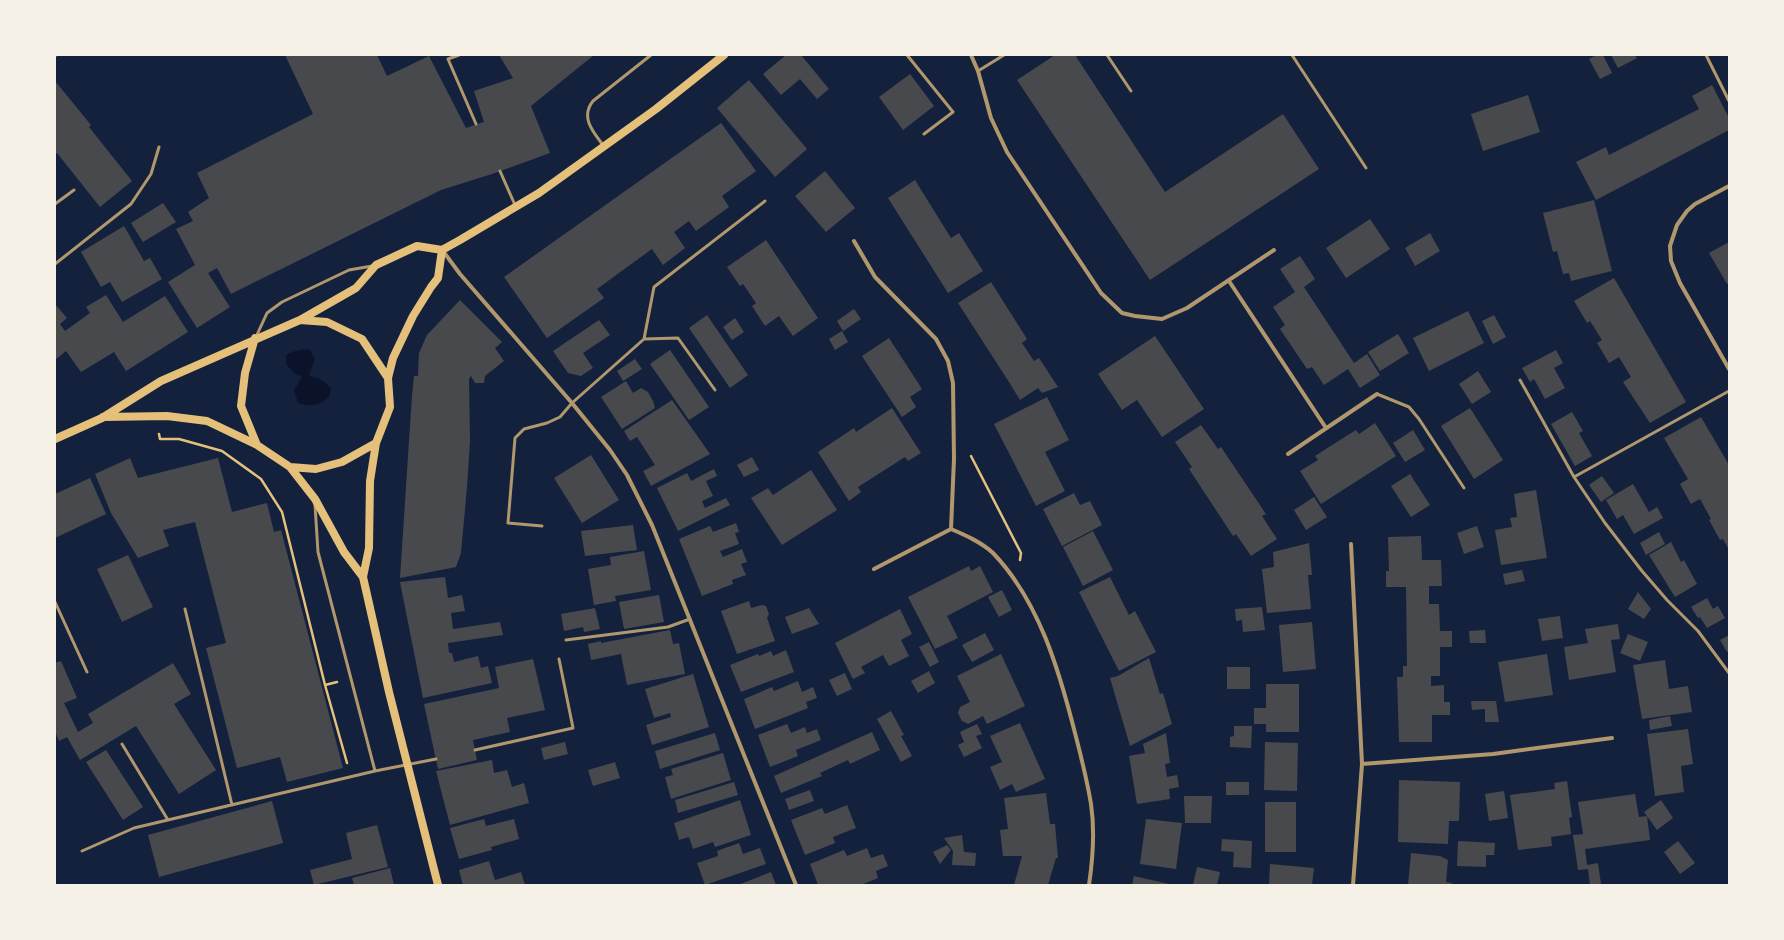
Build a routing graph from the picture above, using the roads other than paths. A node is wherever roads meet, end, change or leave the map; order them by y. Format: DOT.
graph roads {
  1 [pos="460,55"];
  2 [pos="651,55"];
  3 [pos="724,55"];
  4 [pos="907,55"];
  5 [pos="971,55"];
  6 [pos="1004,55"];
  7 [pos="1108,55"];
  8 [pos="1292,55"];
  9 [pos="1706,55"];
  10 [pos="978,71"];
  11 [pos="1131,91"];
  12 [pos="1729,101"];
  13 [pos="476,124"];
  14 [pos="924,134"];
  15 [pos="604,147"];
  16 [pos="159,148"];
  17 [pos="1366,168"];
  18 [pos="500,171"];
  19 [pos="1729,186"];
  20 [pos="74,190"];
  21 [pos="765,201"];
  22 [pos="55,204"];
  23 [pos="516,207"];
  24 [pos="854,241"];
  25 [pos="442,250"];
  26 [pos="1274,250"];
  27 [pos="55,264"];
  28 [pos="376,265"];
  29 [pos="1229,281"];
  30 [pos="300,320"];
  31 [pos="255,338"];
  32 [pos="644,339"];
  33 [pos="1729,369"];
  34 [pos="388,378"];
  35 [pos="1520,380"];
  36 [pos="716,390"];
  37 [pos="1729,391"];
  38 [pos="1377,394"];
  39 [pos="572,402"];
  40 [pos="102,418"];
  41 [pos="1326,428"];
  42 [pos="55,439"];
  43 [pos="376,443"];
  44 [pos="258,445"];
  45 [pos="1288,454"];
  46 [pos="290,467"];
  47 [pos="1574,477"];
  48 [pos="1464,488"];
  49 [pos="315,499"];
  50 [pos="542,526"];
  51 [pos="951,529"];
  52 [pos="1351,544"];
  53 [pos="874,568"];
  54 [pos="364,577"];
  55 [pos="55,602"];
  56 [pos="185,609"];
  57 [pos="690,619"];
  58 [pos="566,640"];
  59 [pos="558,659"];
  60 [pos="87,672"];
  61 [pos="1729,673"];
  62 [pos="1612,738"];
  63 [pos="122,744"];
  64 [pos="475,750"];
  65 [pos="436,759"];
  66 [pos="1362,764"];
  67 [pos="407,766"];
  68 [pos="375,771"];
  69 [pos="232,805"];
  70 [pos="168,820"];
  71 [pos="82,852"];
  72 [pos="438,885"];
  73 [pos="796,885"];
  74 [pos="1089,885"];
  75 [pos="1353,885"];
  1 -- 13 [label="lane"];
  2 -- 15 [label="lane"];
  3 -- 15 [label="main road"];
  4 -- 14 [label="lane"];
  5 -- 10 [label="street"];
  6 -- 10 [label="lane"];
  7 -- 11 [label="lane"];
  8 -- 17 [label="lane"];
  9 -- 12 [label="lane"];
  10 -- 29 [label="street"];
  15 -- 23 [label="main road"];
  16 -- 27 [label="lane"];
  18 -- 23 [label="lane"];
  19 -- 33 [label="street"];
  20 -- 22 [label="lane"];
  21 -- 32 [label="lane"];
  23 -- 25 [label="main road"];
  24 -- 51 [label="street"];
  25 -- 28 [label="main road"];
  25 -- 34 [label="main road"];
  25 -- 39 [label="street"];
  26 -- 29 [label="street"];
  28 -- 30 [label="main road"];
  28 -- 31 [label="lane"];
  29 -- 41 [label="street"];
  30 -- 31 [label="main road"];
  30 -- 34 [label="main road"];
  31 -- 40 [label="main road"];
  31 -- 44 [label="main road"];
  32 -- 36 [label="lane"];
  32 -- 39 [label="lane"];
  34 -- 43 [label="main road"];
  35 -- 47 [label="lane"];
  37 -- 47 [label="lane"];
  38 -- 41 [label="street"];
  38 -- 48 [label="lane"];
  39 -- 50 [label="lane"];
  39 -- 57 [label="street"];
  40 -- 42 [label="main road"];
  40 -- 44 [label="main road"];
  41 -- 45 [label="street"];
  43 -- 46 [label="main road"];
  43 -- 54 [label="main road"];
  44 -- 46 [label="main road"];
  46 -- 49 [label="main road"];
  47 -- 61 [label="lane"];
  49 -- 54 [label="main road"];
  49 -- 68 [label="lane"];
  51 -- 53 [label="street"];
  51 -- 74 [label="street"];
  52 -- 66 [label="street"];
  54 -- 67 [label="main road"];
  55 -- 60 [label="lane"];
  56 -- 69 [label="lane"];
  57 -- 58 [label="lane"];
  57 -- 73 [label="street"];
  59 -- 64 [label="lane"];
  62 -- 66 [label="street"];
  63 -- 70 [label="lane"];
  65 -- 67 [label="lane"];
  66 -- 75 [label="street"];
  67 -- 68 [label="lane"];
  67 -- 72 [label="main road"];
  68 -- 69 [label="lane"];
  69 -- 70 [label="lane"];
  70 -- 71 [label="lane"];
}
